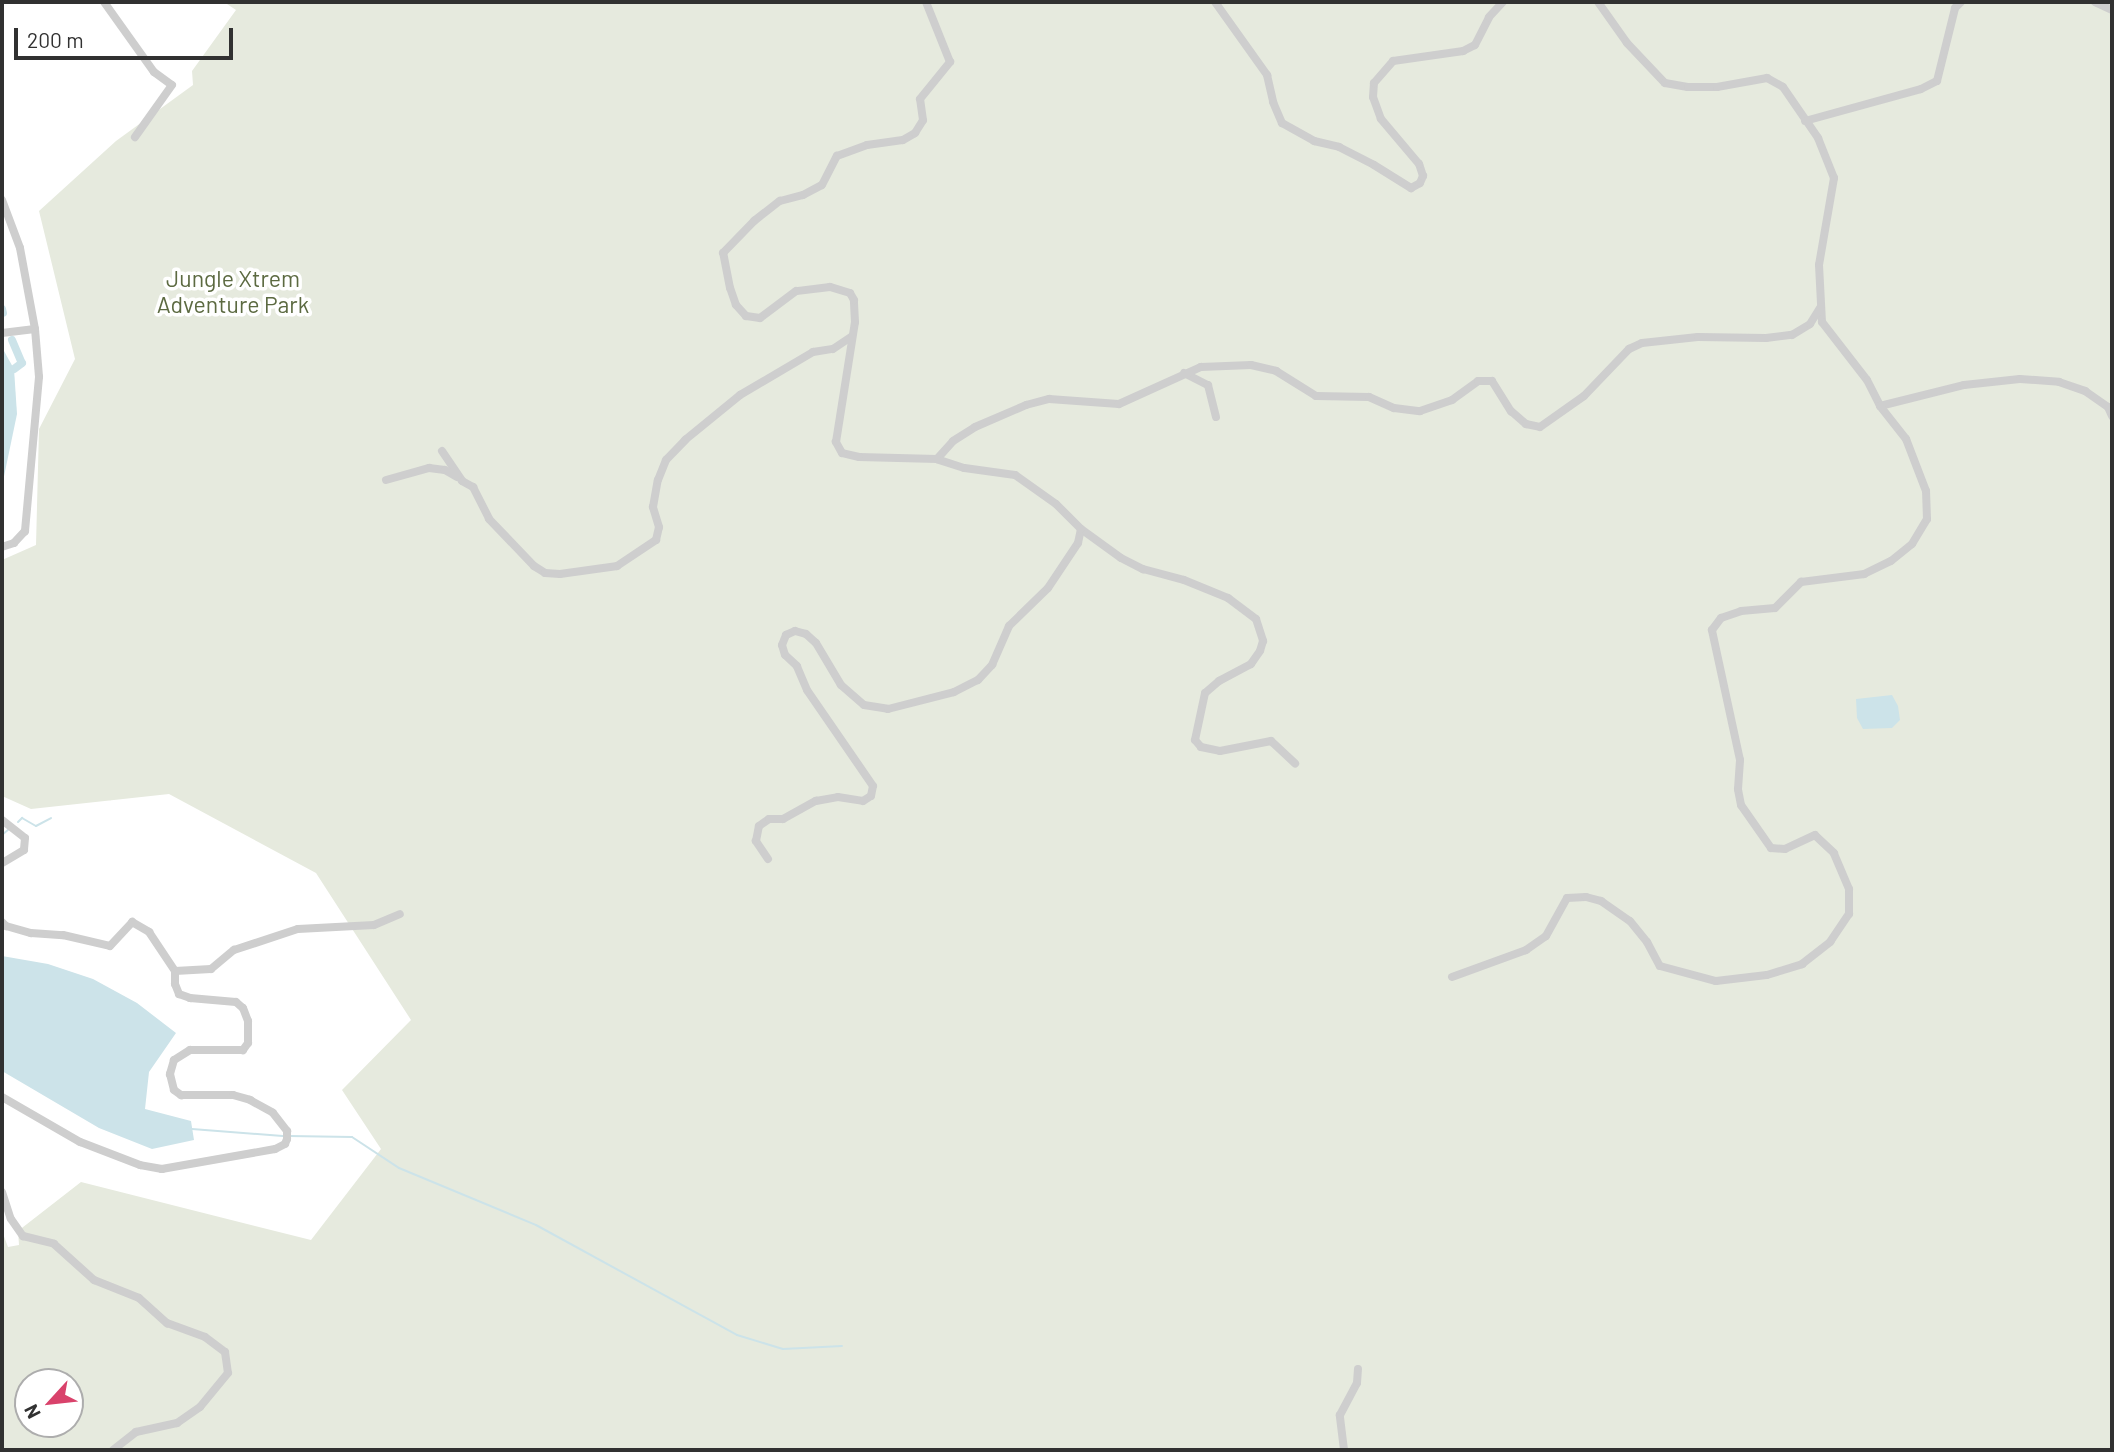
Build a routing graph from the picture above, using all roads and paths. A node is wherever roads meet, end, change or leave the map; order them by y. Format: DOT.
graph roads {
  1 [pos="104,2"];
  2 [pos="926,2"];
  3 [pos="1215,2"];
  4 [pos="1503,2"];
  5 [pos="1598,2"];
  6 [pos="1961,2"];
  7 [pos="2095,2"];
  8 [pos="2112,10"];
  9 [pos="1805,121"];
  10 [pos="135,138"];
  11 [pos="2,200"];
  12 [pos="1820,307"];
  13 [pos="35,329"];
  14 [pos="2,334"];
  15 [pos="851,337"];
  16 [pos="1184,373"];
  17 [pos="1880,406"];
  18 [pos="2112,416"];
  19 [pos="1216,417"];
  20 [pos="442,451"];
  21 [pos="937,459"];
  22 [pos="386,480"];
  23 [pos="462,481"];
  24 [pos="1081,529"];
  25 [pos="2,547"];
  26 [pos="1294,763"];
  27 [pos="2,820"];
  28 [pos="768,859"];
  29 [pos="2,863"];
  30 [pos="400,914"];
  31 [pos="2,922"];
  32 [pos="175,971"];
  33 [pos="1452,977"];
  34 [pos="2,1097"];
  35 [pos="2,1192"];
  36 [pos="1358,1370"];
  37 [pos="113,1450"];
  38 [pos="1344,1450"];
  1 -- 10 [label="street"];
  2 -- 15 [label="street"];
  3 -- 4 [label="street"];
  5 -- 9 [label="street"];
  6 -- 9 [label="street"];
  7 -- 8 [label="street"];
  9 -- 12 [label="street"];
  11 -- 13 [label="street"];
  12 -- 16 [label="street"];
  12 -- 17 [label="street"];
  13 -- 14 [label="street"];
  13 -- 25 [label="street"];
  15 -- 21 [label="street"];
  15 -- 23 [label="street"];
  16 -- 19 [label="street"];
  16 -- 21 [label="street"];
  17 -- 18 [label="street"];
  17 -- 33 [label="street"];
  20 -- 23 [label="street"];
  21 -- 24 [label="street"];
  22 -- 23 [label="street"];
  24 -- 26 [label="street"];
  24 -- 28 [label="street"];
  27 -- 29 [label="street"];
  30 -- 32 [label="street"];
  31 -- 32 [label="street"];
  32 -- 34 [label="street"];
  35 -- 37 [label="street"];
  36 -- 38 [label="street"];
}
